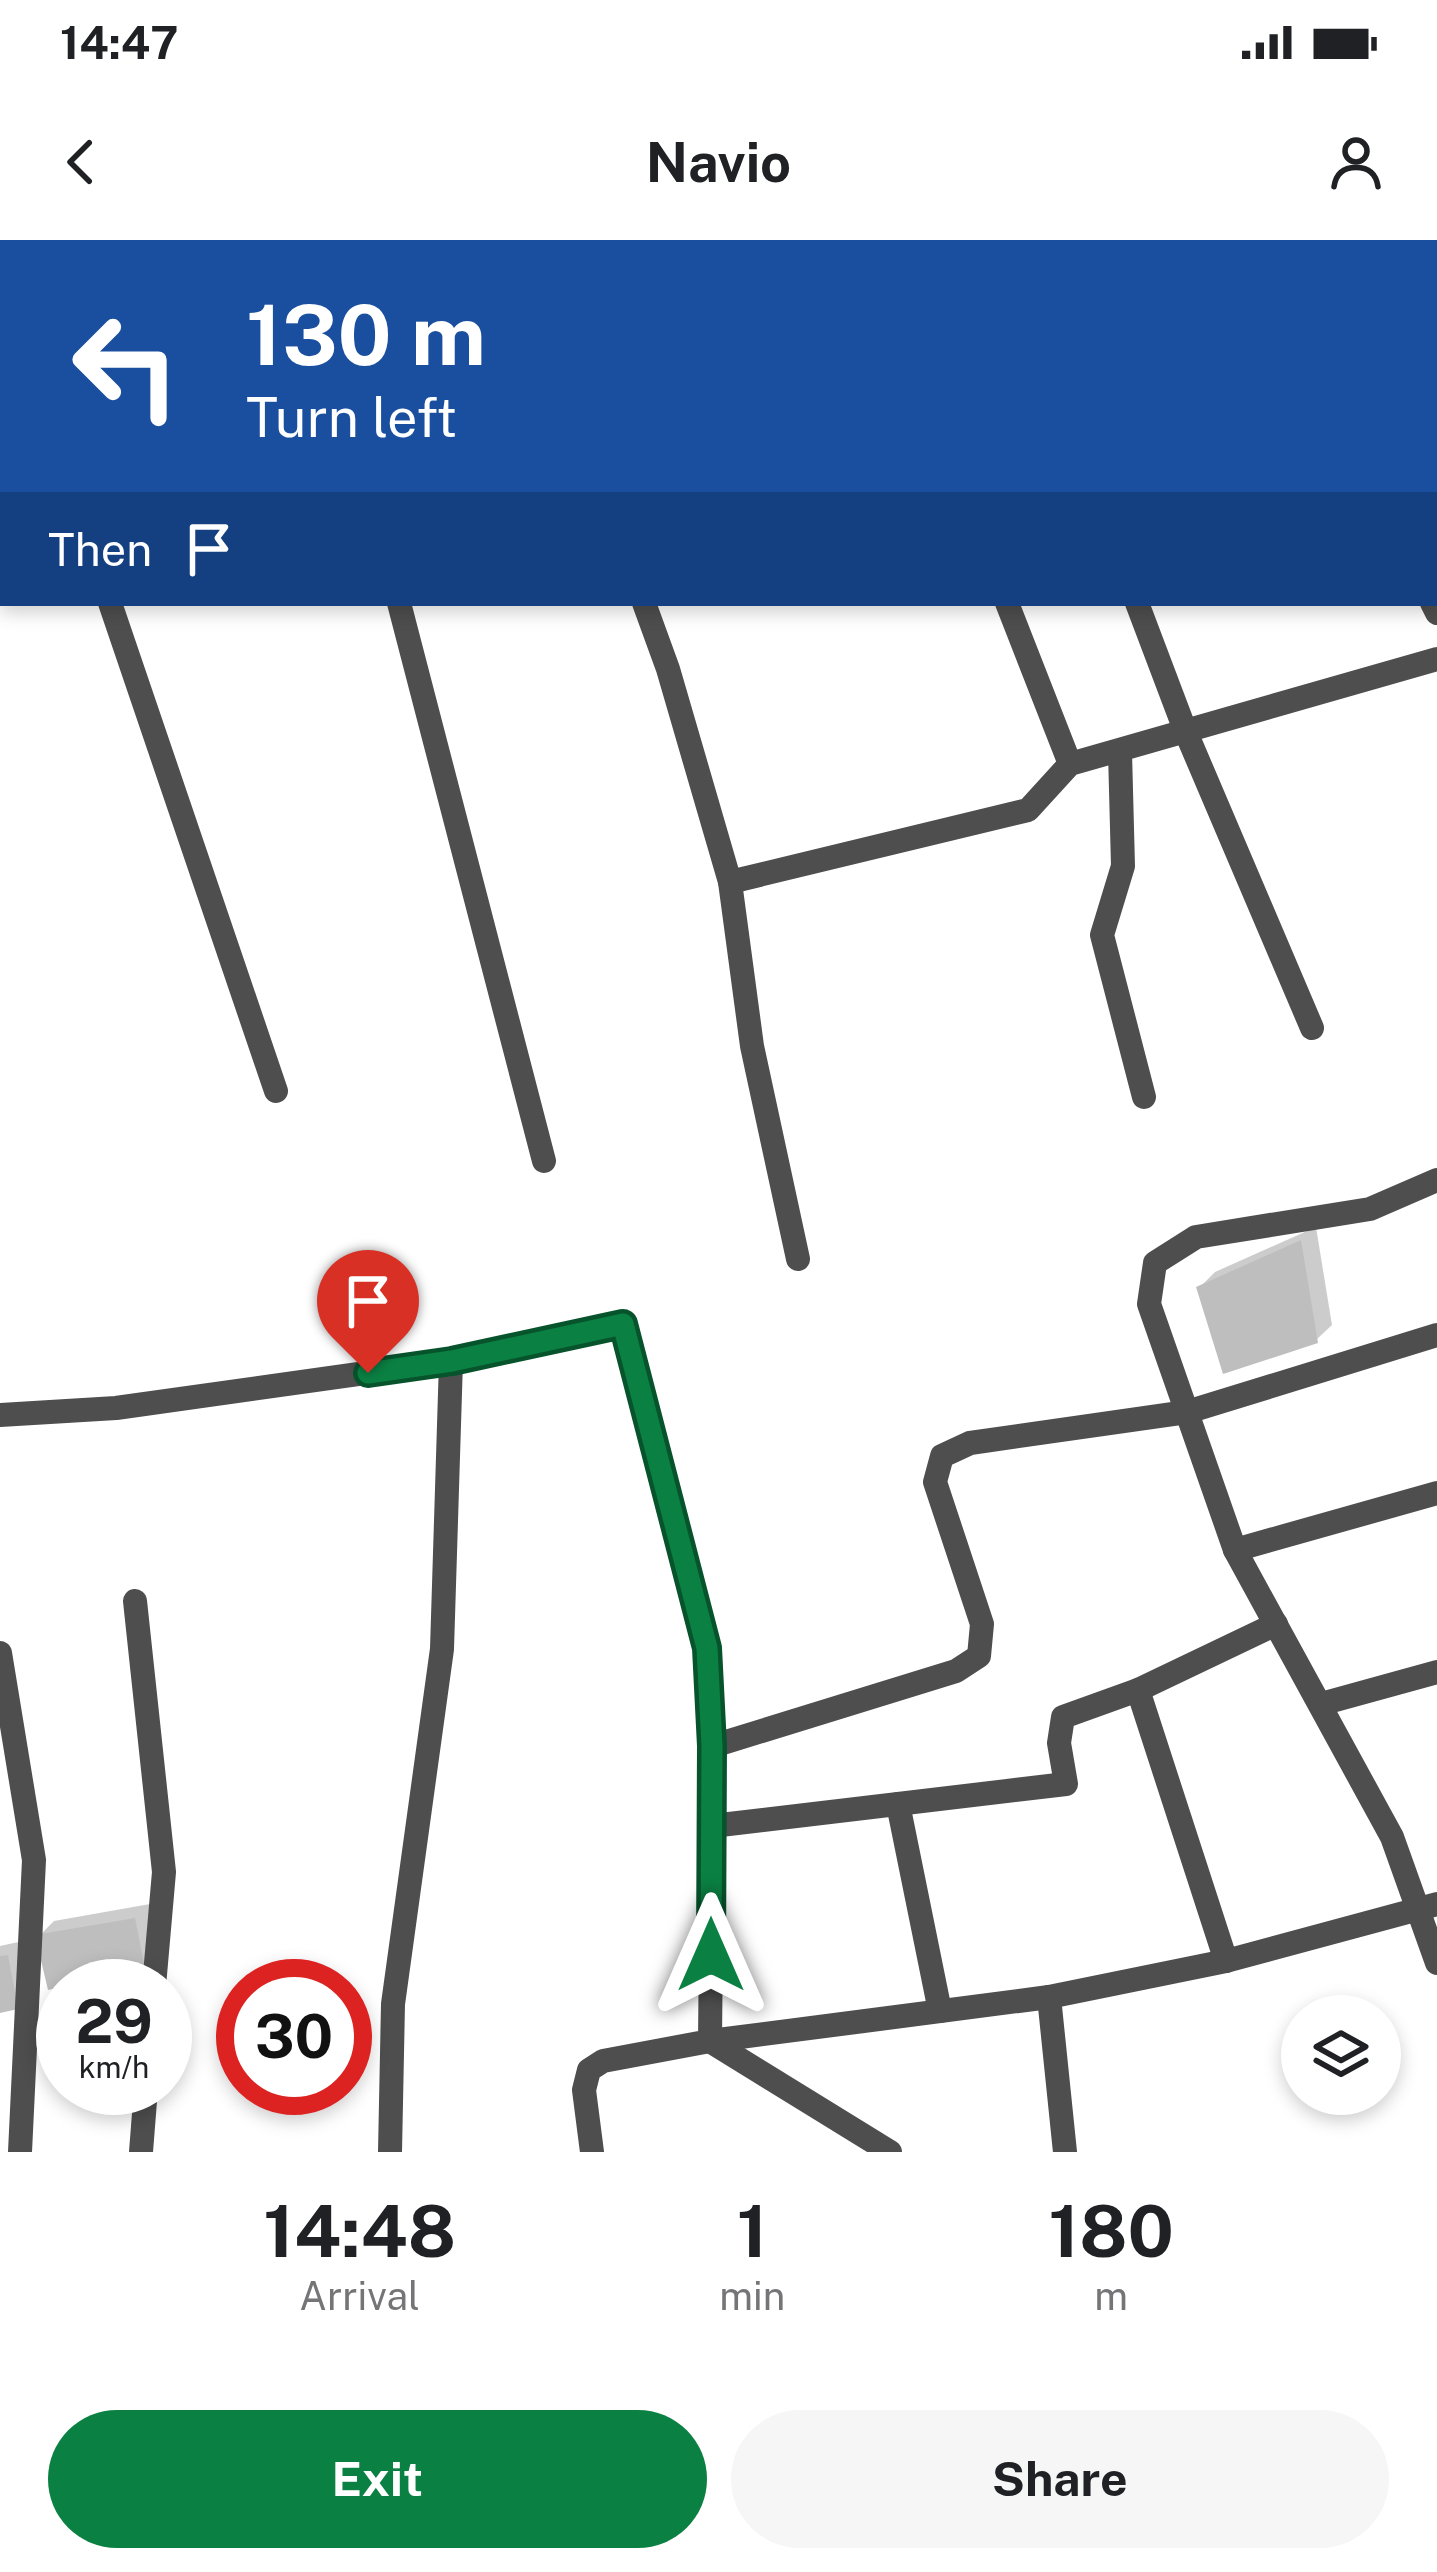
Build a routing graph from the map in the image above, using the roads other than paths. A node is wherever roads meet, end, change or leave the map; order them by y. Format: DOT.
graph roads {
  1 [pos="111,606"];
  2 [pos="400,606"];
  3 [pos="645,606"];
  4 [pos="1007,606"];
  5 [pos="1138,606"];
  6 [pos="1437,659"];
  7 [pos="1185,730"];
  8 [pos="1120,752"];
  9 [pos="1070,764"];
  10 [pos="730,882"];
  11 [pos="1312,1028"];
  12 [pos="276,1091"];
  13 [pos="1144,1097"];
  14 [pos="544,1161"];
  15 [pos="1437,1180"];
  16 [pos="798,1258"];
  17 [pos="1437,1335"];
  18 [pos="452,1361"];
  19 [pos="1187,1412"];
  20 [pos="0,1415"];
  21 [pos="1437,1493"];
  22 [pos="1235,1550"];
  23 [pos="135,1600"];
  24 [pos="1276,1624"];
  25 [pos="0,1653"];
  26 [pos="1437,1672"];
  27 [pos="1138,1690"];
  28 [pos="1321,1704"];
  29 [pos="712,1746"];
  30 [pos="898,1804"];
  31 [pos="712,1826"];
  32 [pos="1427,1907"];
  33 [pos="156,1959"];
  34 [pos="1226,1961"];
  35 [pos="1437,1963"];
  36 [pos="1049,1997"];
  37 [pos="940,2012"];
  38 [pos="710,2041"];
  39 [pos="144,2115"];
  40 [pos="20,2152"];
  41 [pos="141,2152"];
  42 [pos="390,2152"];
  43 [pos="592,2152"];
  44 [pos="890,2152"];
  45 [pos="1065,2152"];
  1 -- 12 [label="street"];
  2 -- 14 [label="street"];
  3 -- 10 [label="street"];
  4 -- 9 [label="street"];
  5 -- 7 [label="street"];
  6 -- 7 [label="street"];
  7 -- 8 [label="street"];
  7 -- 11 [label="street"];
  8 -- 9 [label="street"];
  8 -- 13 [label="street"];
  9 -- 10 [label="street"];
  10 -- 16 [label="street"];
  15 -- 19 [label="street"];
  17 -- 19 [label="street"];
  18 -- 20 [label="street"];
  18 -- 29 [label="street"];
  18 -- 42 [label="street"];
  19 -- 22 [label="street"];
  19 -- 29 [label="street"];
  21 -- 22 [label="street"];
  22 -- 24 [label="street"];
  23 -- 33 [label="street"];
  24 -- 27 [label="street"];
  24 -- 28 [label="street"];
  25 -- 40 [label="street"];
  26 -- 28 [label="street"];
  27 -- 30 [label="street"];
  27 -- 34 [label="street"];
  28 -- 32 [label="street"];
  29 -- 31 [label="street"];
  30 -- 31 [label="street"];
  30 -- 37 [label="street"];
  31 -- 38 [label="street"];
  32 -- 34 [label="street"];
  32 -- 35 [label="street"];
  34 -- 36 [label="street"];
  36 -- 37 [label="street"];
  36 -- 45 [label="street"];
  37 -- 38 [label="street"];
  38 -- 43 [label="street"];
  38 -- 44 [label="street"];
  39 -- 41 [label="street"];
}
